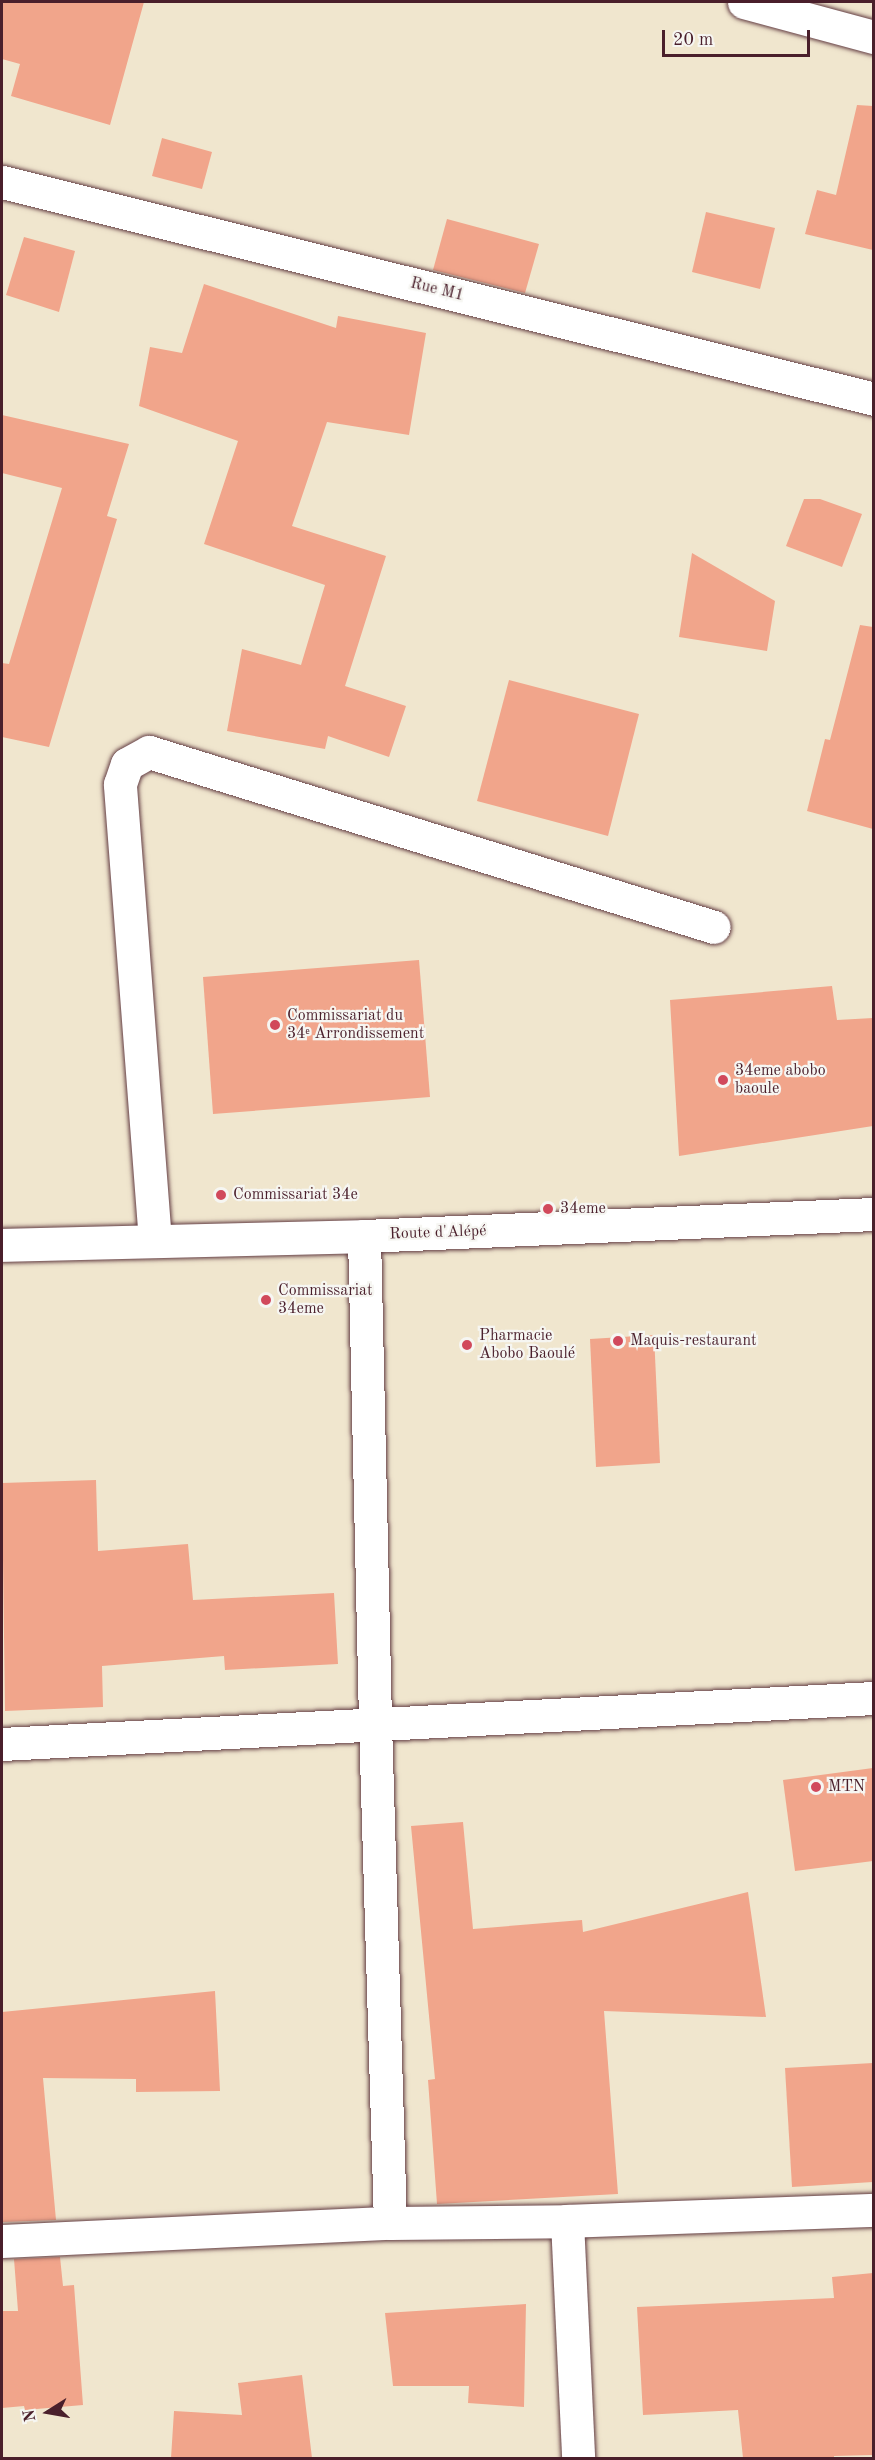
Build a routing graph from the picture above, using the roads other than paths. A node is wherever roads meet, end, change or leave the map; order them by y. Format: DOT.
graph roads {
  1 [pos="744,2"];
  2 [pos="873,37"];
  3 [pos="2,182"];
  4 [pos="873,399"];
  5 [pos="714,927"];
  6 [pos="873,1214"];
  7 [pos="364,1236"];
  8 [pos="155,1241"];
  9 [pos="2,1245"];
  10 [pos="873,1698"];
  11 [pos="375,1723"];
  12 [pos="2,1744"];
  13 [pos="873,2210"];
  14 [pos="567,2221"];
  15 [pos="390,2223"];
  16 [pos="2,2241"];
  17 [pos="578,2458"];
  1 -- 2 [label="street"];
  3 -- 4 [label="street, Rue M1"];
  5 -- 8 [label="street"];
  6 -- 7 [label="street, Route d'Alépé"];
  7 -- 8 [label="street, Route d'Alépé"];
  7 -- 11 [label="street"];
  8 -- 9 [label="street, Route d'Alépé"];
  10 -- 11 [label="street"];
  11 -- 12 [label="street"];
  11 -- 15 [label="street"];
  13 -- 14 [label="street"];
  14 -- 15 [label="street"];
  14 -- 17 [label="street"];
  15 -- 16 [label="street"];
}
